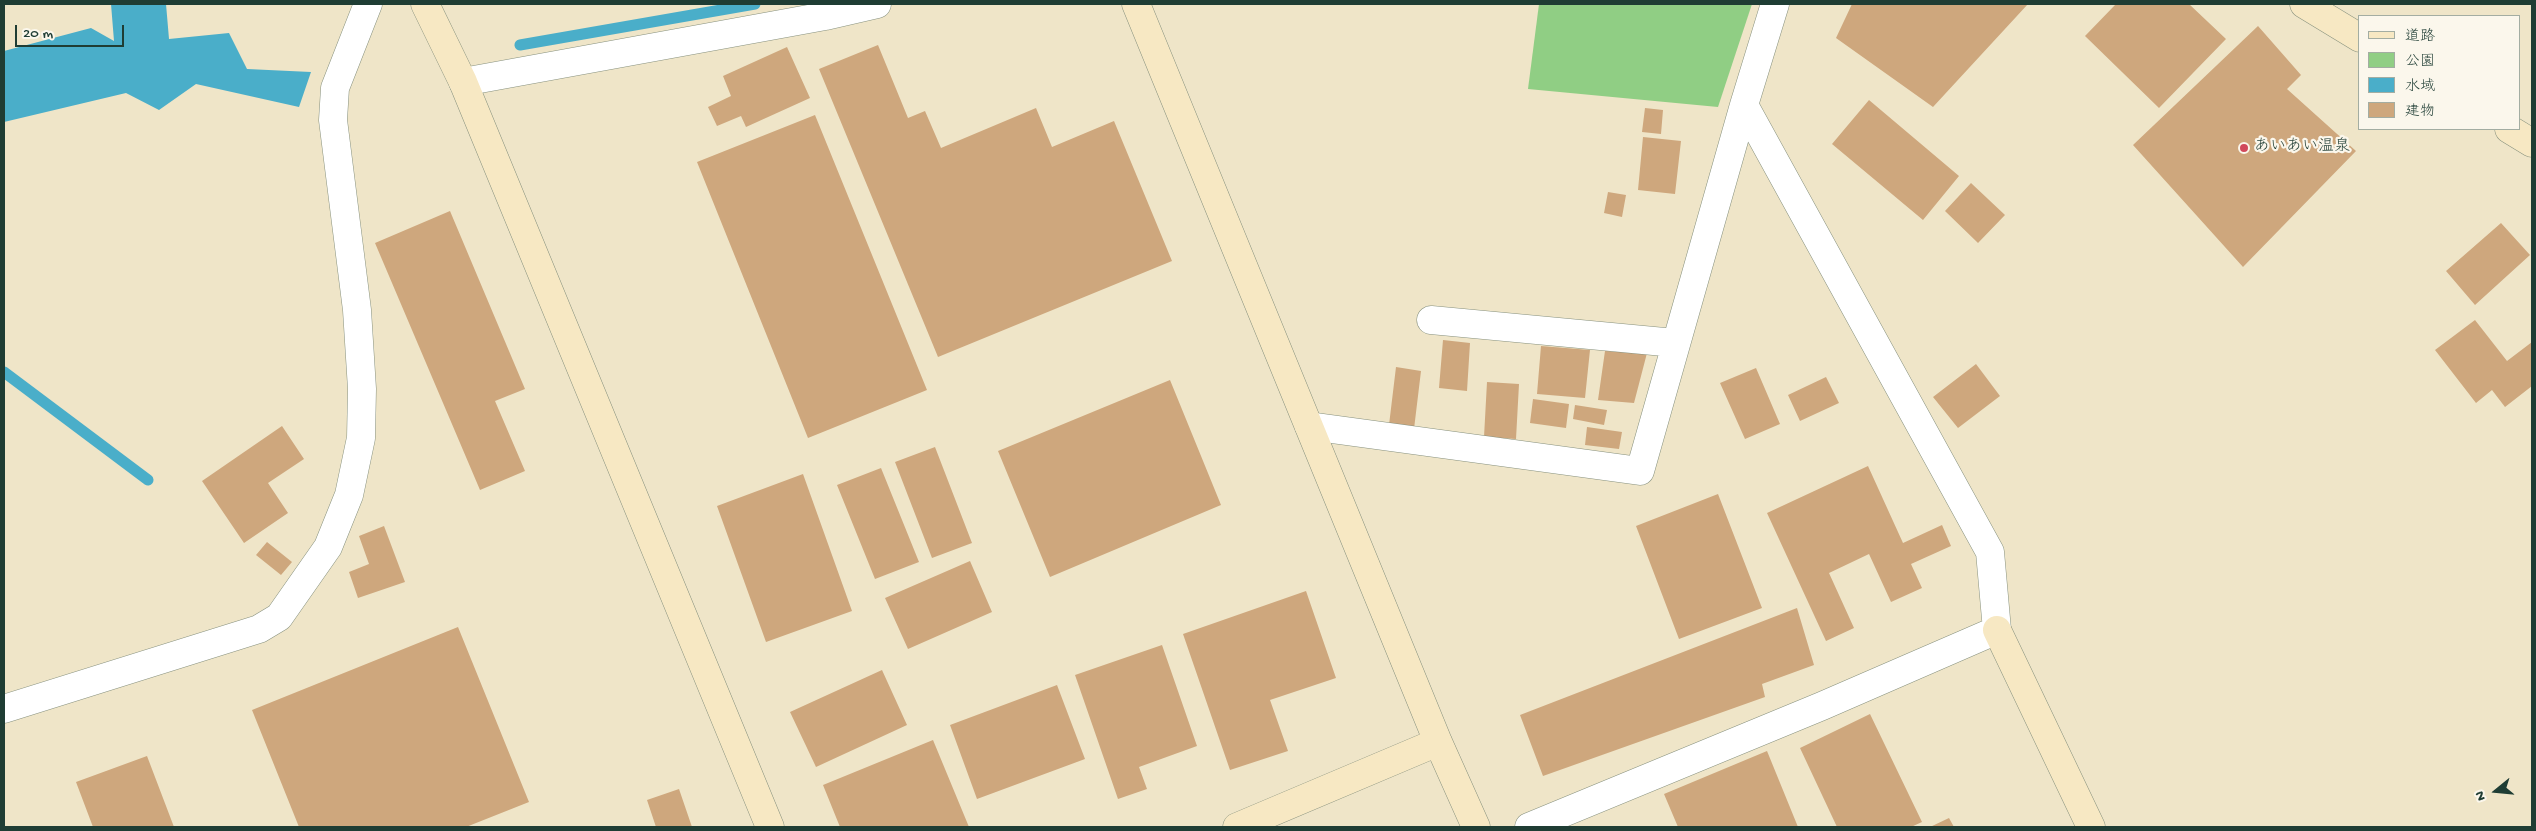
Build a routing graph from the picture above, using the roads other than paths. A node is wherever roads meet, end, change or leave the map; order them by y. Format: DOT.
graph roads {
  1 [pos="368,4"];
  2 [pos="425,4"];
  3 [pos="877,4"];
  4 [pos="1136,4"];
  5 [pos="1775,4"];
  6 [pos="2304,4"];
  7 [pos="2358,37"];
  8 [pos="463,82"];
  9 [pos="1744,106"];
  10 [pos="2511,130"];
  11 [pos="2532,143"];
  12 [pos="1431,320"];
  13 [pos="1675,343"];
  14 [pos="1309,426"];
  15 [pos="1997,630"];
  16 [pos="4,709"];
  17 [pos="1438,742"];
  18 [pos="770,827"];
  19 [pos="1237,827"];
  20 [pos="1476,827"];
  21 [pos="1529,827"];
  22 [pos="2091,827"];
  1 -- 16 [label="street"];
  2 -- 8 [label="street"];
  3 -- 8 [label="street"];
  4 -- 14 [label="street"];
  5 -- 9 [label="street"];
  6 -- 7 [label="street"];
  8 -- 18 [label="street"];
  9 -- 13 [label="street"];
  9 -- 15 [label="street"];
  10 -- 11 [label="street"];
  12 -- 13 [label="street"];
  13 -- 14 [label="street"];
  14 -- 17 [label="street"];
  15 -- 21 [label="street"];
  15 -- 22 [label="street"];
  17 -- 19 [label="street"];
  17 -- 20 [label="street"];
}
